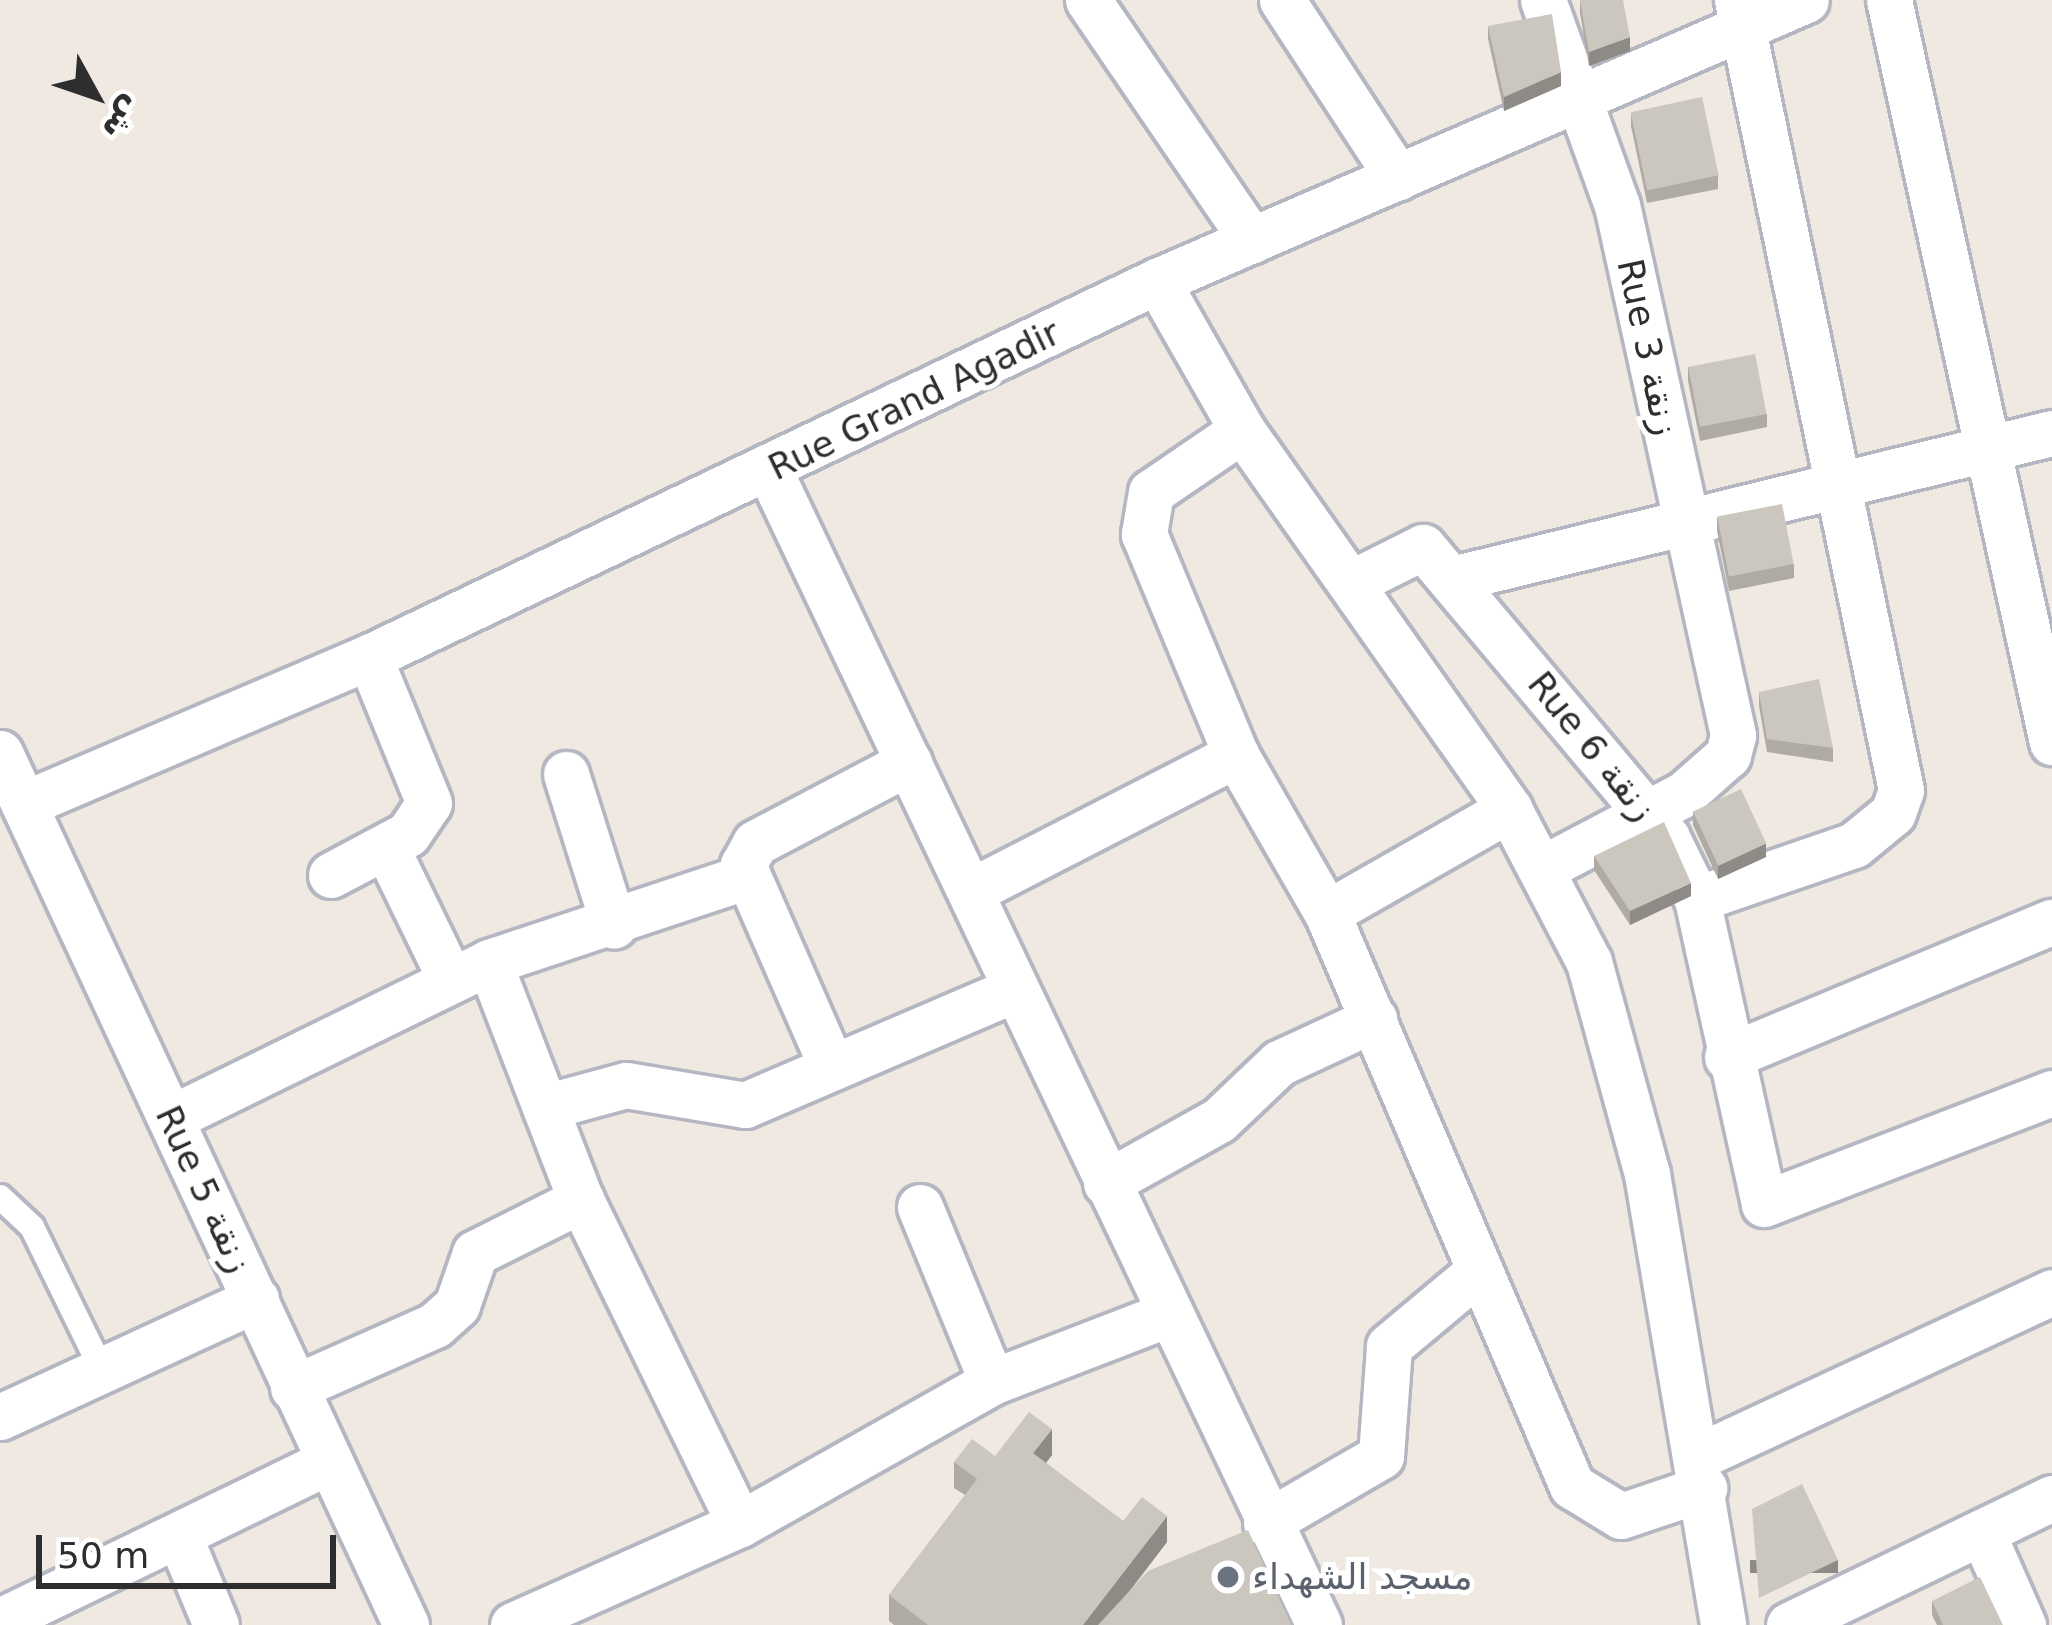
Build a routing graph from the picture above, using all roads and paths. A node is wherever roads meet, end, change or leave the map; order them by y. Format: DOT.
graph roads {
  1 [pos="1282,0"];
  2 [pos="1544,0"];
  3 [pos="1806,0"];
  4 [pos="1889,0"];
  5 [pos="1102,5"];
  6 [pos="1740,13"];
  7 [pos="1580,98"];
  8 [pos="1398,178"];
  9 [pos="1252,240"];
  10 [pos="1157,281"];
  11 [pos="1242,430"];
  12 [pos="2052,433"];
  13 [pos="1992,443"];
  14 [pos="770,472"];
  15 [pos="1830,479"];
  16 [pos="1684,520"];
  17 [pos="1452,579"];
  18 [pos="1351,583"];
  19 [pos="368,657"];
  20 [pos="2052,742"];
  21 [pos="0,753"];
  22 [pos="1236,755"];
  23 [pos="909,762"];
  24 [pos="566,774"];
  25 [pos="23,804"];
  26 [pos="1509,809"];
  27 [pos="1648,814"];
  28 [pos="386,848"];
  29 [pos="1545,866"];
  30 [pos="331,875"];
  31 [pos="744,878"];
  32 [pos="973,890"];
  33 [pos="1697,899"];
  34 [pos="1328,913"];
  35 [pos="2052,922"];
  36 [pos="614,926"];
  37 [pos="470,971"];
  38 [pos="1015,989"];
  39 [pos="1374,1019"];
  40 [pos="1727,1057"];
  41 [pos="831,1065"];
  42 [pos="2052,1093"];
  43 [pos="545,1107"];
  44 [pos="170,1118"];
  45 [pos="1106,1184"];
  46 [pos="0,1197"];
  47 [pos="581,1200"];
  48 [pos="920,1207"];
  49 [pos="1475,1274"];
  50 [pos="2052,1292"];
  51 [pos="256,1299"];
  52 [pos="1166,1315"];
  53 [pos="101,1368"];
  54 [pos="992,1382"];
  55 [pos="292,1388"];
  56 [pos="0,1417"];
  57 [pos="326,1462"];
  58 [pos="1703,1471"];
  59 [pos="2052,1498"];
  60 [pos="1266,1523"];
  61 [pos="740,1524"];
  62 [pos="1982,1532"];
  63 [pos="179,1536"];
  64 [pos="1810,1620"];
  65 [pos="4,1622"];
  66 [pos="216,1625"];
  67 [pos="406,1625"];
  68 [pos="513,1625"];
  69 [pos="1319,1625"];
  70 [pos="1723,1625"];
  71 [pos="2024,1625"];
  1 -- 8 [label="street"];
  2 -- 7 [label="street, Rue 3 زنقة"];
  3 -- 6 [label="street, Rue Grand Agadir"];
  4 -- 13 [label="street"];
  5 -- 9 [label="street"];
  6 -- 7 [label="street, Rue Grand Agadir"];
  6 -- 15 [label="street"];
  7 -- 8 [label="street, Rue Grand Agadir"];
  7 -- 16 [label="street, Rue 3 زنقة"];
  8 -- 9 [label="street, Rue Grand Agadir"];
  9 -- 10 [label="street, Rue Grand Agadir"];
  10 -- 11 [label="street"];
  10 -- 14 [label="street, Rue Grand Agadir"];
  11 -- 18 [label="street"];
  11 -- 22 [label="street"];
  12 -- 13 [label="street"];
  13 -- 15 [label="street"];
  13 -- 20 [label="street"];
  14 -- 19 [label="street, Rue Grand Agadir"];
  14 -- 23 [label="street"];
  15 -- 16 [label="street"];
  15 -- 33 [label="street"];
  16 -- 17 [label="street"];
  16 -- 27 [label="street, Rue 3 زنقة"];
  17 -- 18 [label="street, Rue 6 زنقة"];
  17 -- 27 [label="street, Rue 6 زنقة"];
  18 -- 26 [label="street"];
  19 -- 25 [label="street, Rue Grand Agadir"];
  19 -- 28 [label="street"];
  21 -- 25 [label="street, Rue 5 زنقة"];
  22 -- 32 [label="street"];
  22 -- 34 [label="street"];
  23 -- 31 [label="street"];
  23 -- 32 [label="street"];
  24 -- 36 [label="street"];
  25 -- 44 [label="street, Rue 5 زنقة"];
  26 -- 29 [label="street"];
  26 -- 34 [label="street"];
  27 -- 29 [label="street"];
  27 -- 33 [label="street, Rue 6 زنقة"];
  28 -- 30 [label="street"];
  28 -- 37 [label="street"];
  29 -- 58 [label="street"];
  31 -- 36 [label="street"];
  31 -- 41 [label="street"];
  32 -- 38 [label="street"];
  33 -- 40 [label="street, Rue 6 زنقة"];
  34 -- 39 [label="street"];
  35 -- 40 [label="street"];
  36 -- 37 [label="street"];
  37 -- 43 [label="street"];
  37 -- 44 [label="street"];
  38 -- 41 [label="street"];
  38 -- 45 [label="street"];
  39 -- 45 [label="street"];
  39 -- 49 [label="street"];
  40 -- 42 [label="street, Rue 6 زنقة"];
  41 -- 43 [label="street"];
  43 -- 47 [label="street"];
  44 -- 51 [label="street, Rue 5 زنقة"];
  45 -- 52 [label="street"];
  46 -- 53 [label="lane"];
  47 -- 55 [label="street"];
  47 -- 61 [label="street"];
  48 -- 54 [label="street"];
  49 -- 58 [label="street"];
  49 -- 60 [label="street"];
  50 -- 58 [label="street"];
  51 -- 53 [label="street"];
  51 -- 55 [label="street, Rue 5 زنقة"];
  52 -- 54 [label="street"];
  52 -- 60 [label="street"];
  53 -- 56 [label="street"];
  54 -- 61 [label="street"];
  55 -- 57 [label="street, Rue 5 زنقة"];
  57 -- 63 [label="street"];
  57 -- 67 [label="street, Rue 5 زنقة"];
  58 -- 70 [label="street"];
  59 -- 62 [label="street"];
  60 -- 69 [label="street"];
  61 -- 68 [label="street"];
  62 -- 64 [label="street"];
  62 -- 71 [label="street"];
  63 -- 65 [label="street"];
  63 -- 66 [label="street"];
}
